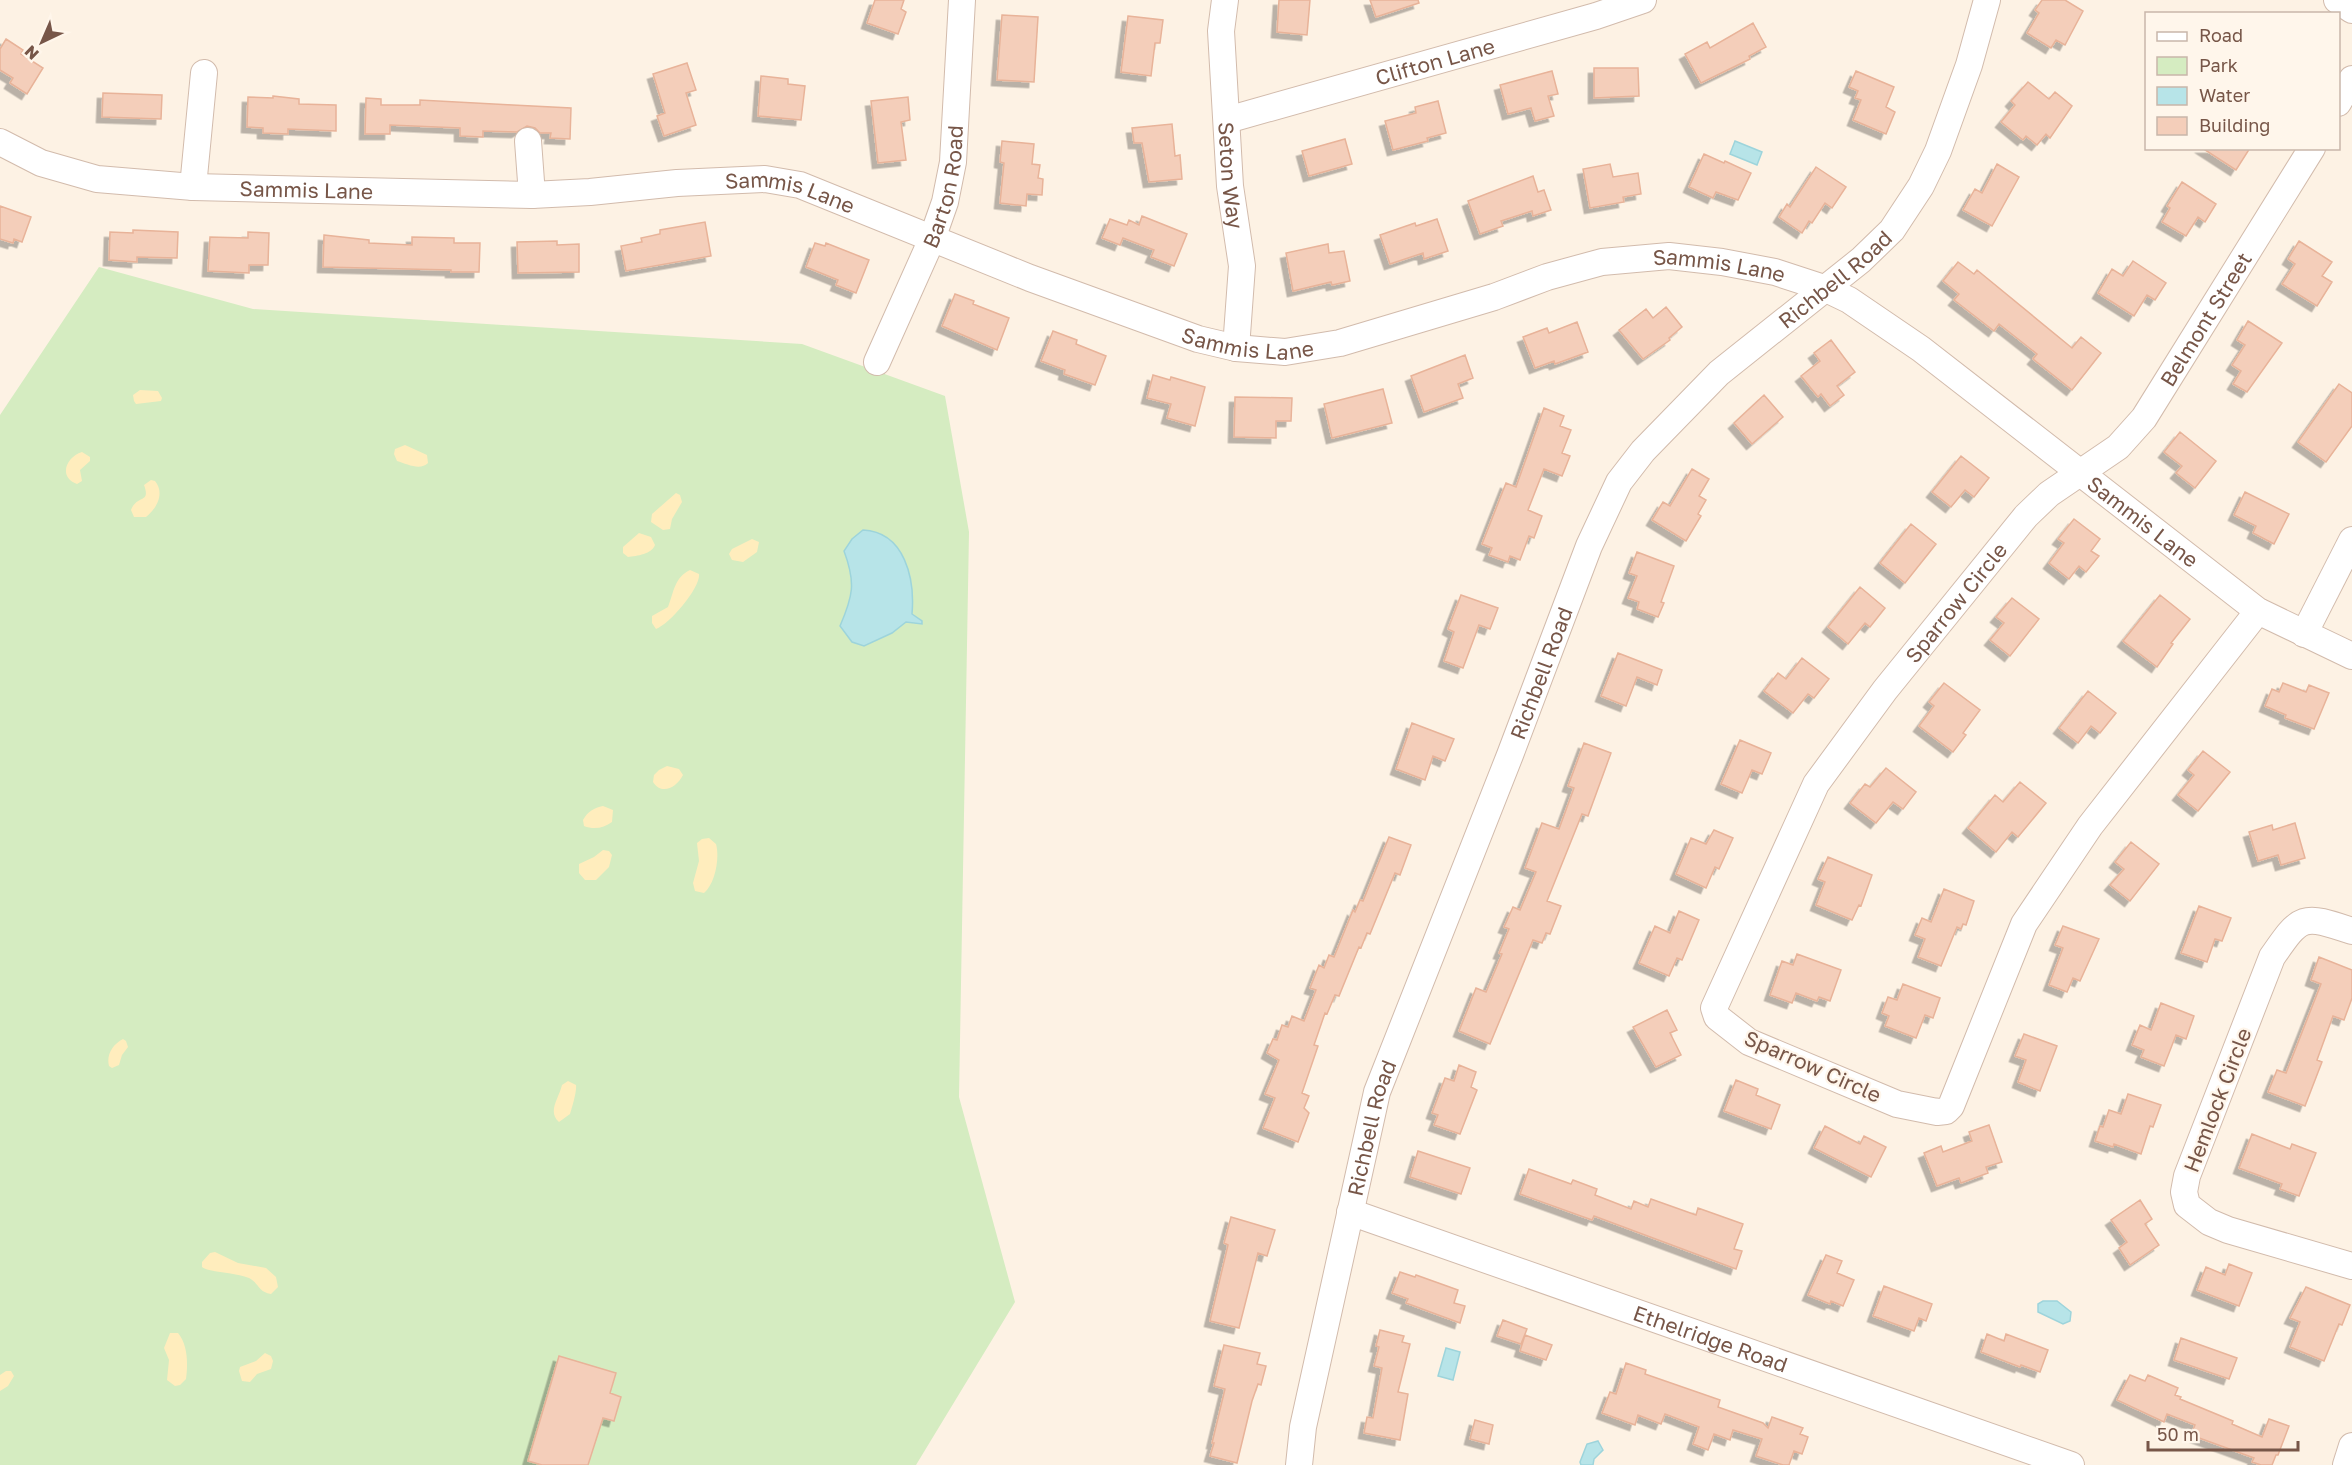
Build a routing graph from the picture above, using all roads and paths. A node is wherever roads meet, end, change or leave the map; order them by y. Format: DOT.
graph roads {
  1 [pos="962,0"];
  2 [pos="1225,0"];
  3 [pos="1643,0"];
  4 [pos="1987,0"];
  5 [pos="2337,0"];
  6 [pos="2352,10"];
  7 [pos="204,72"];
  8 [pos="2352,79"];
  9 [pos="2340,100"];
  10 [pos="1227,120"];
  11 [pos="528,141"];
  12 [pos="0,142"];
  13 [pos="2311,150"];
  14 [pos="193,187"];
  15 [pos="532,195"];
  16 [pos="932,239"];
  17 [pos="1824,288"];
  18 [pos="1236,348"];
  19 [pos="877,362"];
  20 [pos="2080,474"];
  21 [pos="2352,540"];
  22 [pos="2258,611"];
  23 [pos="2304,634"];
  24 [pos="2352,656"];
  25 [pos="2352,931"];
  26 [pos="1350,1212"];
  27 [pos="2352,1266"];
  28 [pos="2352,1446"];
  29 [pos="1299,1465"];
  30 [pos="2071,1465"];
  31 [pos="2346,1465"];
  1 -- 16 [label="street, Barton Road"];
  2 -- 10 [label="street, Seton Way"];
  3 -- 10 [label="street, Clifton Lane"];
  4 -- 17 [label="street, Richbell Road"];
  5 -- 6 [label="street"];
  7 -- 14 [label="street"];
  8 -- 9 [label="street"];
  10 -- 18 [label="street, Seton Way"];
  11 -- 15 [label="street"];
  12 -- 14 [label="street, Sammis Lane"];
  13 -- 20 [label="street, Belmont Street"];
  14 -- 15 [label="street, Sammis Lane"];
  15 -- 16 [label="street, Sammis Lane"];
  16 -- 18 [label="street, Sammis Lane"];
  16 -- 19 [label="street, Barton Road"];
  17 -- 18 [label="street, Sammis Lane"];
  17 -- 20 [label="street, Sammis Lane"];
  17 -- 26 [label="street, Richbell Road"];
  20 -- 22 [label="street, Sammis Lane"];
  20 -- 22 [label="street, Sparrow Circle"];
  21 -- 23 [label="street"];
  22 -- 23 [label="street, Sammis Lane"];
  23 -- 24 [label="street, Sammis Lane"];
  25 -- 27 [label="street, Hemlock Circle"];
  26 -- 29 [label="street, Richbell Road"];
  26 -- 30 [label="street, Ethelridge Road"];
  28 -- 31 [label="street"];
}
